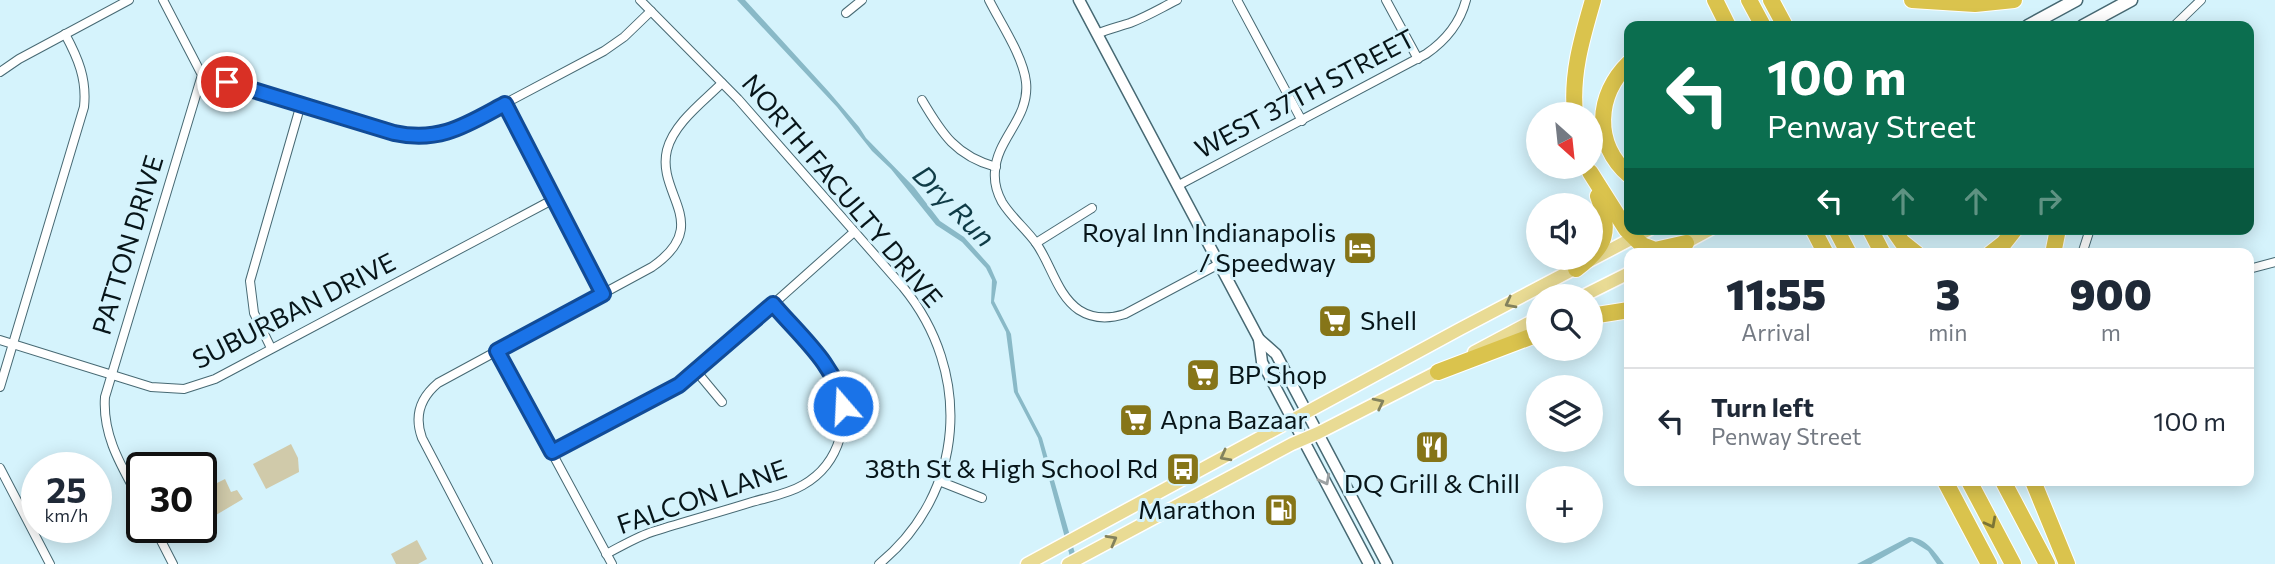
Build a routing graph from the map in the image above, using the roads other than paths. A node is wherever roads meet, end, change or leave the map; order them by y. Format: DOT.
graph roads {
  1 [pos="129,0"];
  2 [pos="163,0"];
  3 [pos="640,0"];
  4 [pos="862,0"];
  5 [pos="989,0"];
  6 [pos="1079,0"];
  7 [pos="1177,0"];
  8 [pos="1237,0"];
  9 [pos="1387,0"];
  10 [pos="1466,0"];
  11 [pos="1592,0"];
  12 [pos="1714,0"];
  13 [pos="1749,0"];
  14 [pos="1771,0"];
  15 [pos="1912,0"];
  16 [pos="2014,0"];
  17 [pos="2076,0"];
  18 [pos="2131,0"];
  19 [pos="2201,0"];
  20 [pos="651,11"];
  21 [pos="846,13"];
  22 [pos="1725,21"];
  23 [pos="1760,21"];
  24 [pos="1782,21"];
  25 [pos="2037,21"];
  26 [pos="2092,21"];
  27 [pos="2179,21"];
  28 [pos="65,34"];
  29 [pos="1097,34"];
  30 [pos="1418,59"];
  31 [pos="1624,69"];
  32 [pos="0,72"];
  33 [pos="202,75"];
  34 [pos="722,83"];
  35 [pos="922,100"];
  36 [pos="1574,102"];
  37 [pos="301,104"];
  38 [pos="505,104"];
  39 [pos="1301,121"];
  40 [pos="996,167"];
  41 [pos="1624,168"];
  42 [pos="1596,179"];
  43 [pos="1177,186"];
  44 [pos="554,199"];
  45 [pos="1603,207"];
  46 [pos="1092,208"];
  47 [pos="1624,223"];
  48 [pos="854,232"];
  49 [pos="1603,234"];
  50 [pos="1632,235"];
  51 [pos="1639,235"];
  52 [pos="1700,235"];
  53 [pos="1897,235"];
  54 [pos="2011,235"];
  55 [pos="1634,238"];
  56 [pos="1036,243"];
  57 [pos="1686,243"];
  58 [pos="1650,248"];
  59 [pos="1665,248"];
  60 [pos="1676,248"];
  61 [pos="1910,248"];
  62 [pos="1997,248"];
  63 [pos="1603,255"];
  64 [pos="2275,262"];
  65 [pos="1219,264"];
  66 [pos="2254,268"];
  67 [pos="1574,270"];
  68 [pos="1624,276"];
  69 [pos="1603,286"];
  70 [pos="603,294"];
  71 [pos="773,304"];
  72 [pos="1624,311"];
  73 [pos="1603,314"];
  74 [pos="1526,324"];
  75 [pos="1259,339"];
  76 [pos="1526,339"];
  77 [pos="0,340"];
  78 [pos="13,344"];
  79 [pos="271,348"];
  80 [pos="497,351"];
  81 [pos="697,372"];
  82 [pos="1438,372"];
  83 [pos="111,375"];
  84 [pos="0,387"];
  85 [pos="722,402"];
  86 [pos="1307,412"];
  87 [pos="1293,420"];
  88 [pos="1318,433"];
  89 [pos="1303,439"];
  90 [pos="552,452"];
  91 [pos="0,468"];
  92 [pos="126,474"];
  93 [pos="939,481"];
  94 [pos="1947,486"];
  95 [pos="1972,486"];
  96 [pos="2006,486"];
  97 [pos="2035,486"];
  98 [pos="982,498"];
  99 [pos="162,543"];
  100 [pos="606,554"];
  101 [pos="48,563"];
  102 [pos="173,564"];
  103 [pos="488,564"];
  104 [pos="612,564"];
  105 [pos="879,564"];
  106 [pos="1027,564"];
  107 [pos="1068,564"];
  108 [pos="1369,564"];
  109 [pos="1387,564"];
  110 [pos="1989,564"];
  111 [pos="2013,564"];
  112 [pos="2047,564"];
  113 [pos="2067,564"];
  1 -- 28 [label="street"];
  2 -- 33 [label="street"];
  3 -- 20 [label="street, NORTH FACULTY DRIVE"];
  4 -- 21 [label="street"];
  5 -- 40 [label="street"];
  6 -- 29 [label="street"];
  7 -- 29 [label="street"];
  8 -- 39 [label="street"];
  9 -- 30 [label="street"];
  10 -- 30 [label="street, WEST 37TH STREET"];
  11 -- 36 [label="highway"];
  12 -- 22 [label="highway"];
  13 -- 23 [label="highway"];
  14 -- 24 [label="highway"];
  15 -- 16 [label="highway"];
  17 -- 25 [label="main road"];
  18 -- 26 [label="main road"];
  19 -- 27 [label="street"];
  20 -- 34 [label="street, NORTH FACULTY DRIVE"];
  20 -- 38 [label="street"];
  28 -- 32 [label="street"];
  28 -- 78 [label="street"];
  29 -- 43 [label="street"];
  30 -- 39 [label="street, WEST 37TH STREET"];
  31 -- 41 [label="highway"];
  33 -- 37 [label="street"];
  33 -- 83 [label="street, PATTON DRIVE"];
  34 -- 48 [label="street, NORTH FACULTY DRIVE"];
  34 -- 70 [label="street"];
  35 -- 40 [label="street"];
  37 -- 38 [label="street"];
  37 -- 79 [label="street"];
  38 -- 44 [label="street"];
  39 -- 43 [label="street, WEST 37TH STREET"];
  40 -- 56 [label="street"];
  42 -- 47 [label="highway"];
  43 -- 65 [label="street"];
  44 -- 70 [label="street"];
  44 -- 79 [label="street, SUBURBAN DRIVE"];
  45 -- 49 [label="highway"];
  46 -- 56 [label="street"];
  48 -- 71 [label="street"];
  48 -- 93 [label="street, NORTH FACULTY DRIVE"];
  50 -- 55 [label="highway"];
  51 -- 55 [label="main road"];
  52 -- 57 [label="main road"];
  53 -- 61 [label="highway"];
  54 -- 62 [label="highway"];
  55 -- 58 [label="highway"];
  55 -- 63 [label="main road"];
  56 -- 65 [label="street"];
  57 -- 59 [label="highway"];
  57 -- 60 [label="main road"];
  64 -- 66 [label="street"];
  65 -- 75 [label="street"];
  67 -- 86 [label="main road, one-way"];
  68 -- 69 [label="main road"];
  70 -- 80 [label="street"];
  71 -- 81 [label="street"];
  71 -- 100 [label="street, FALCON LANE"];
  72 -- 73 [label="highway"];
  74 -- 82 [label="main road"];
  75 -- 86 [label="street"];
  75 -- 87 [label="street"];
  76 -- 82 [label="highway"];
  77 -- 78 [label="street, SUBURBAN DRIVE"];
  78 -- 83 [label="street, SUBURBAN DRIVE"];
  78 -- 84 [label="street"];
  79 -- 83 [label="street, SUBURBAN DRIVE"];
  80 -- 90 [label="street"];
  80 -- 103 [label="street"];
  81 -- 85 [label="street"];
  81 -- 90 [label="street"];
  88 -- 82 [label="main road, one-way"];
  83 -- 92 [label="street, PATTON DRIVE"];
  86 -- 87 [label="main road"];
  86 -- 88 [label="street"];
  87 -- 89 [label="street"];
  87 -- 106 [label="main road, one-way"];
  88 -- 89 [label="main road"];
  88 -- 109 [label="street"];
  107 -- 89 [label="main road, one-way"];
  89 -- 108 [label="street, one-way"];
  90 -- 100 [label="street"];
  91 -- 101 [label="street"];
  93 -- 98 [label="street"];
  93 -- 105 [label="street, NORTH FACULTY DRIVE"];
  94 -- 110 [label="highway"];
  95 -- 111 [label="highway, one-way"];
  96 -- 112 [label="highway"];
  97 -- 113 [label="highway"];
  99 -- 102 [label="street"];
  100 -- 104 [label="street"];
}
